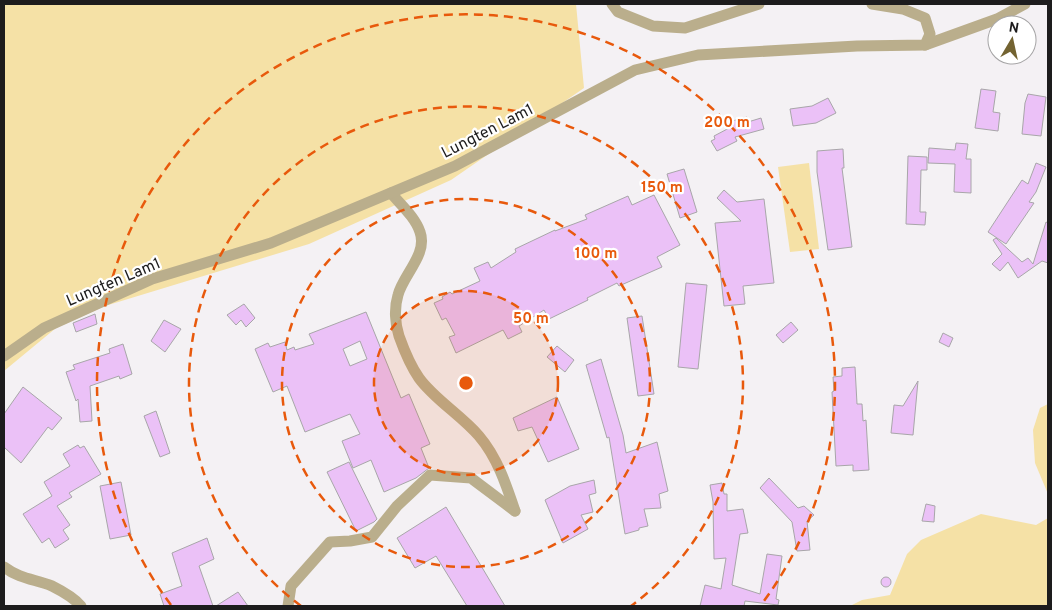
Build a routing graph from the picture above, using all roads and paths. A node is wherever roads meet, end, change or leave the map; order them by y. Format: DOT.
graph roads {
  1 [pos="612,4"];
  2 [pos="760,4"];
  3 [pos="872,4"];
  4 [pos="1025,4"];
  5 [pos="925,45"];
  6 [pos="391,193"];
  7 [pos="4,356"];
  8 [pos="4,567"];
  9 [pos="82,606"];
  10 [pos="288,606"];
  1 -- 2 [label="street"];
  3 -- 5 [label="street"];
  4 -- 5 [label="street, Lungten Lam1"];
  5 -- 6 [label="street, Lungten Lam1"];
  6 -- 7 [label="street, Lungten Lam1"];
  6 -- 10 [label="street"];
  8 -- 9 [label="street"];
}
